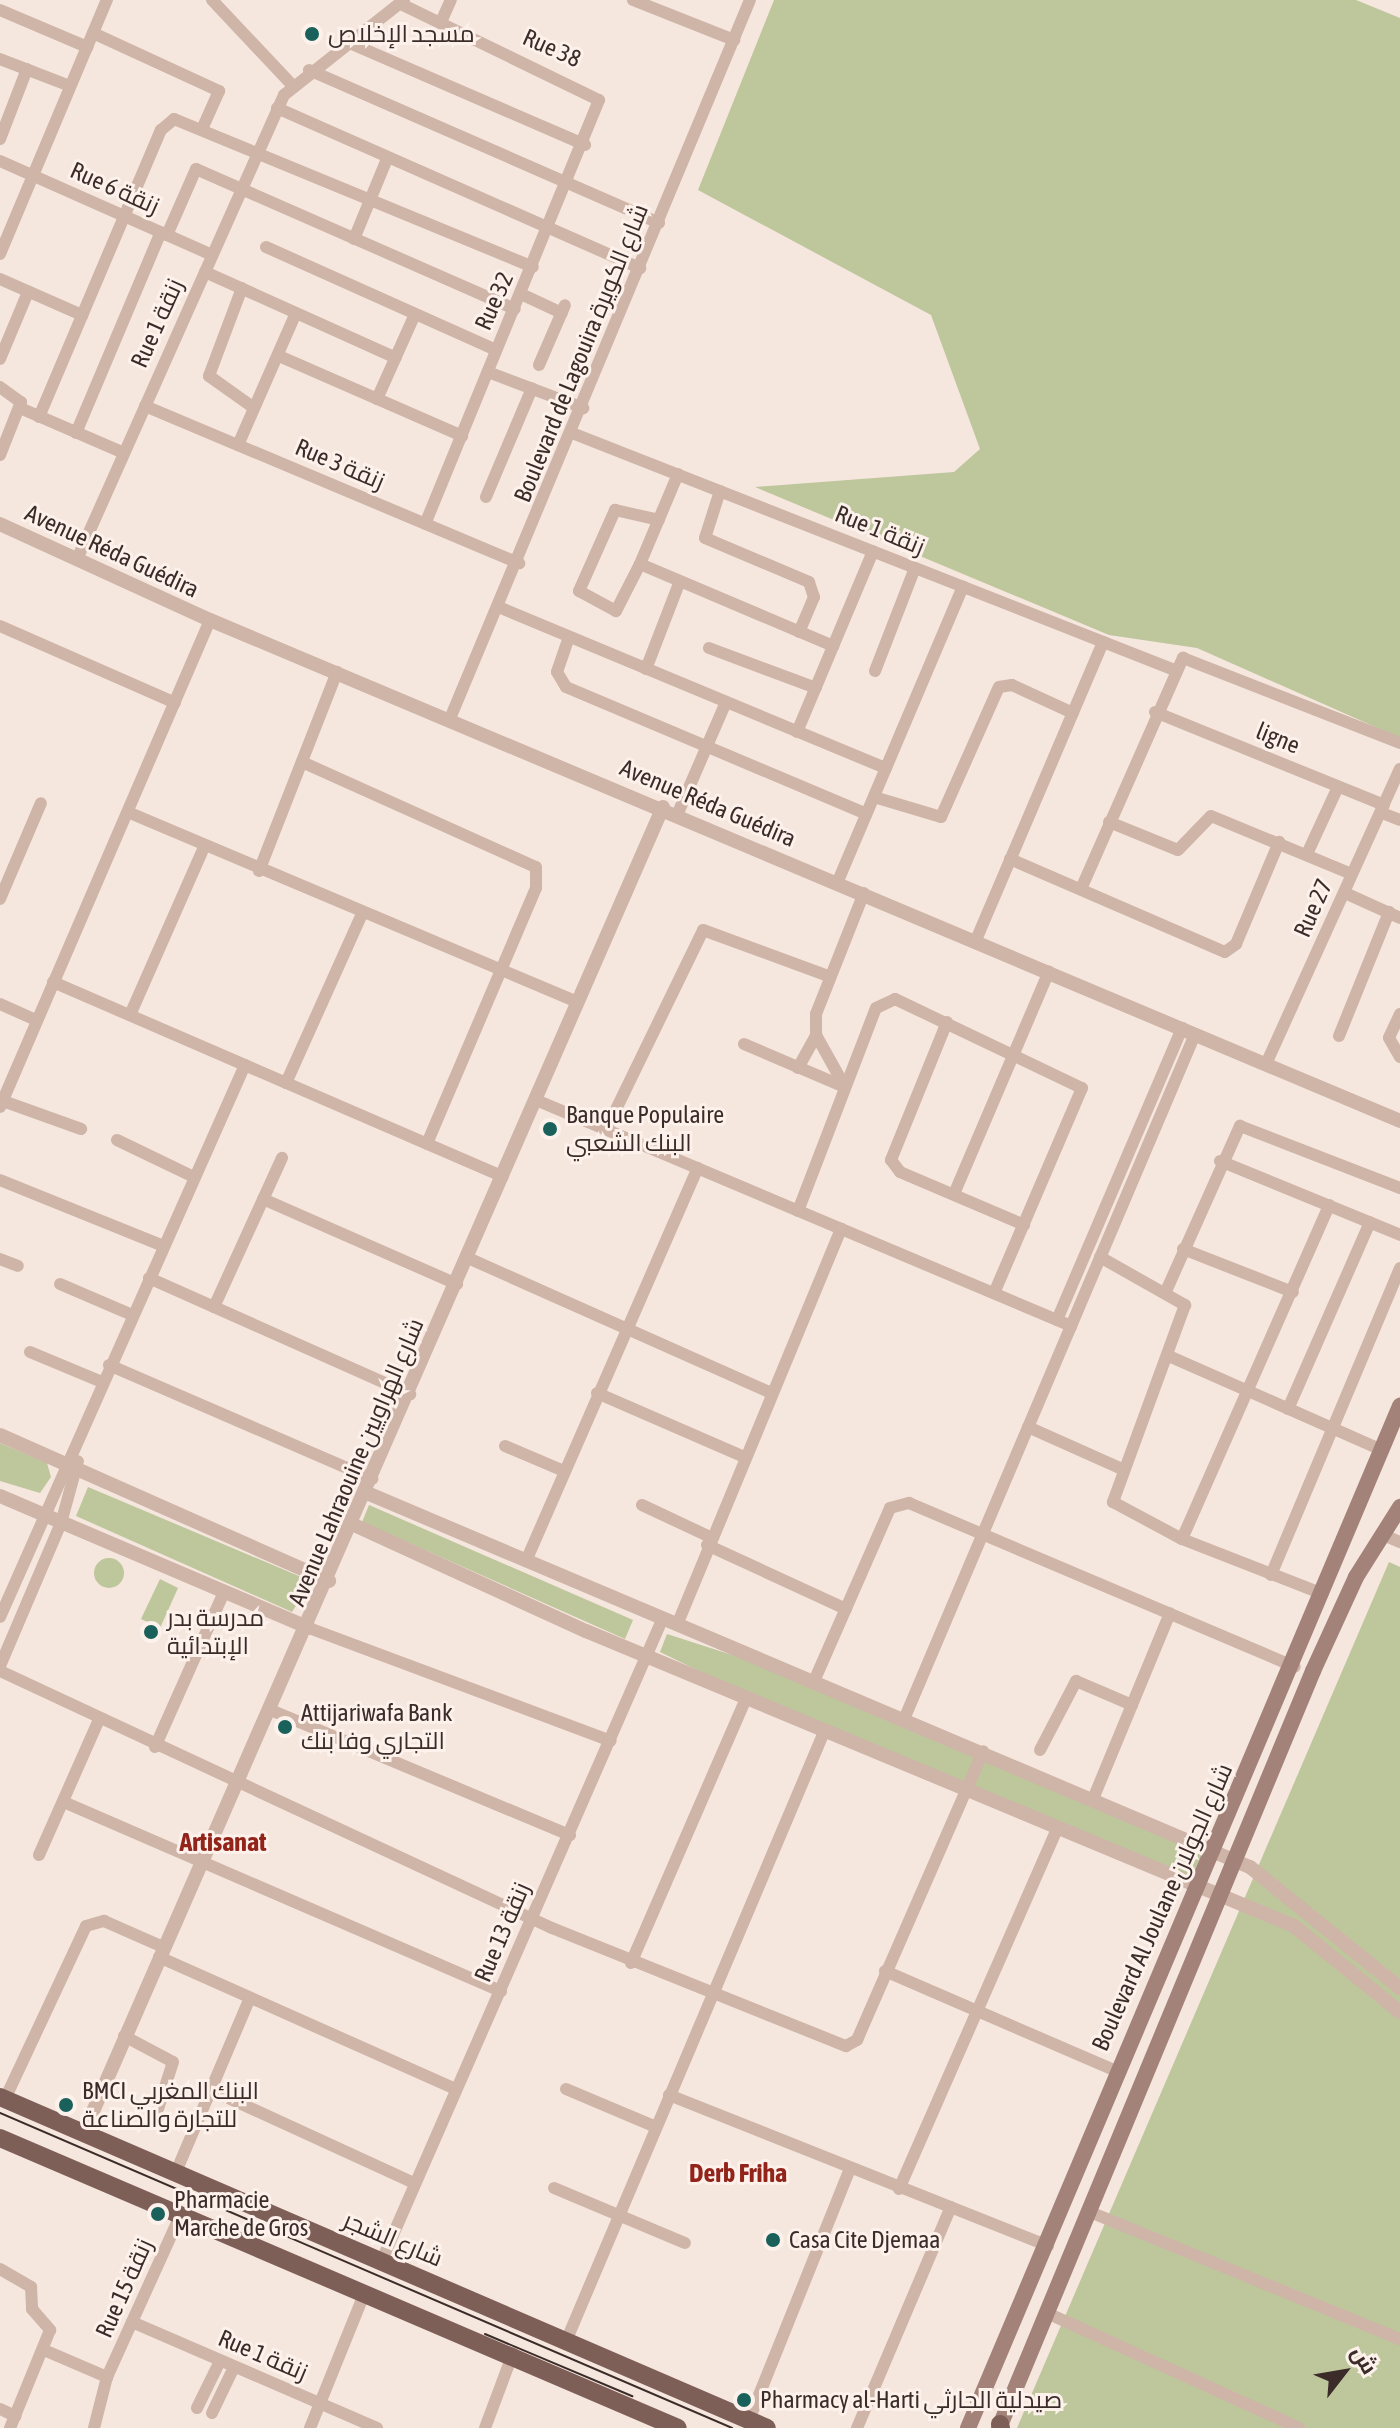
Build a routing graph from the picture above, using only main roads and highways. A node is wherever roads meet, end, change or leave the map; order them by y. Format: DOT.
graph roads {
  1 [pos="1400,1406"];
  2 [pos="1400,1507"];
  3 [pos="2,2098"];
  4 [pos="0,2138"];
  5 [pos="655,2424"];
  6 [pos="1000,2427"];
  7 [pos="678,2428"];
  8 [pos="767,2428"];
  9 [pos="968,2428"];
  1 -- 9 [label="main road, Boulevard Al Joulane شارع الجولان"];
  2 -- 6 [label="main road, Boulevard Al Joulane شارع الجولان"];
  3 -- 8 [label="main road, شارع الشجر"];
  4 -- 5 [label="main road"];
  5 -- 7 [label="main road"];
}
